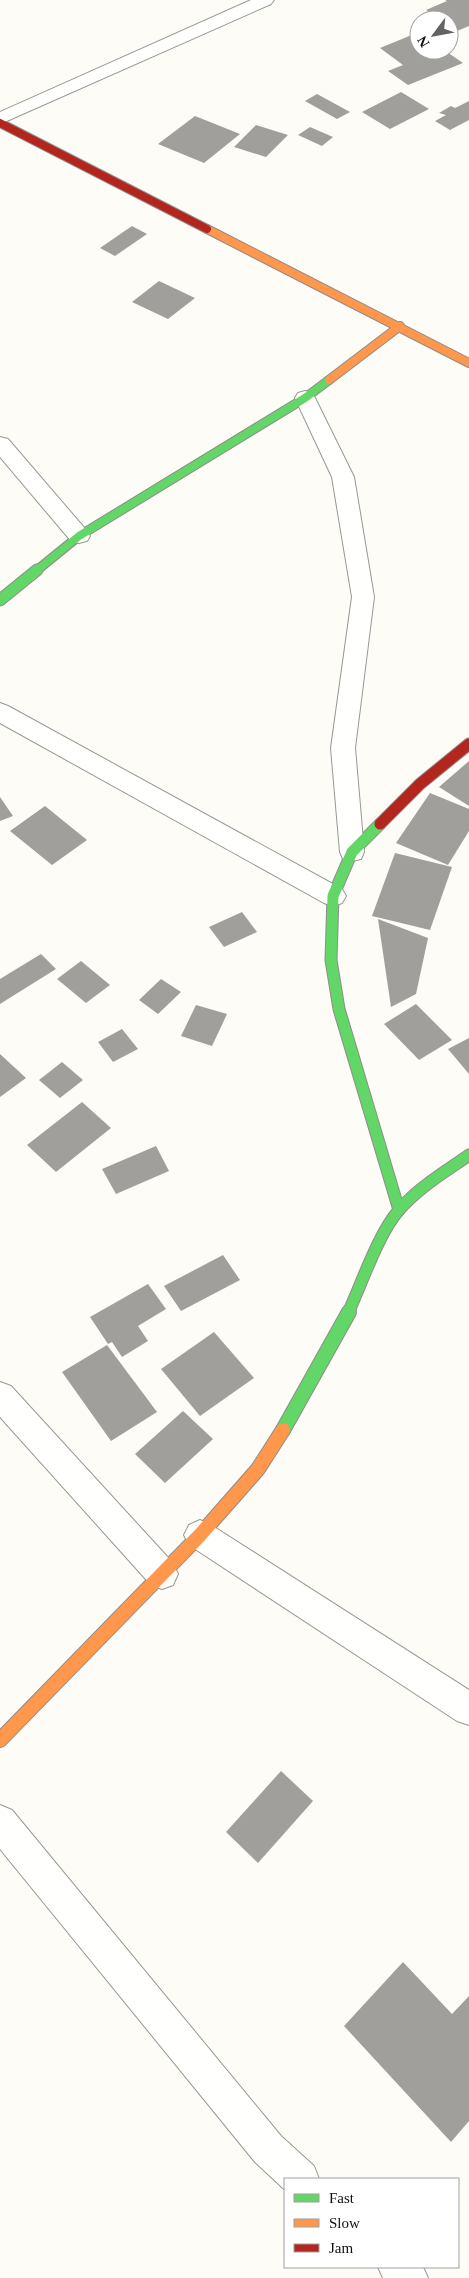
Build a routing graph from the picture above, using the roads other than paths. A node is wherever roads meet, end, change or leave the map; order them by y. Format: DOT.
graph roads {
  1 [pos="265,0"];
  2 [pos="0,121"];
  3 [pos="400,326"];
  4 [pos="469,363"];
  5 [pos="305,398"];
  6 [pos="1,444"];
  7 [pos="79,536"];
  8 [pos="0,600"];
  9 [pos="0,712"];
  10 [pos="469,744"];
  11 [pos="352,852"];
  12 [pos="333,896"];
  13 [pos="469,1155"];
  14 [pos="399,1210"];
  15 [pos="0,1396"];
  16 [pos="200,1535"];
  17 [pos="162,1574"];
  18 [pos="469,1709"];
  19 [pos="0,1740"];
  20 [pos="0,1822"];
  21 [pos="300,2178"];
  22 [pos="397,2268"];
  23 [pos="409,2278"];
  1 -- 2 [label="street"];
  2 -- 3 [label="street"];
  3 -- 4 [label="street"];
  3 -- 5 [label="street"];
  5 -- 7 [label="street"];
  5 -- 11 [label="street"];
  6 -- 7 [label="street"];
  7 -- 8 [label="street"];
  9 -- 12 [label="street"];
  10 -- 11 [label="street"];
  11 -- 12 [label="street"];
  12 -- 14 [label="street"];
  13 -- 14 [label="street"];
  14 -- 16 [label="street"];
  15 -- 17 [label="street"];
  16 -- 17 [label="street"];
  16 -- 18 [label="street"];
  17 -- 19 [label="street"];
  20 -- 21 [label="street"];
  22 -- 23 [label="street"];
}
